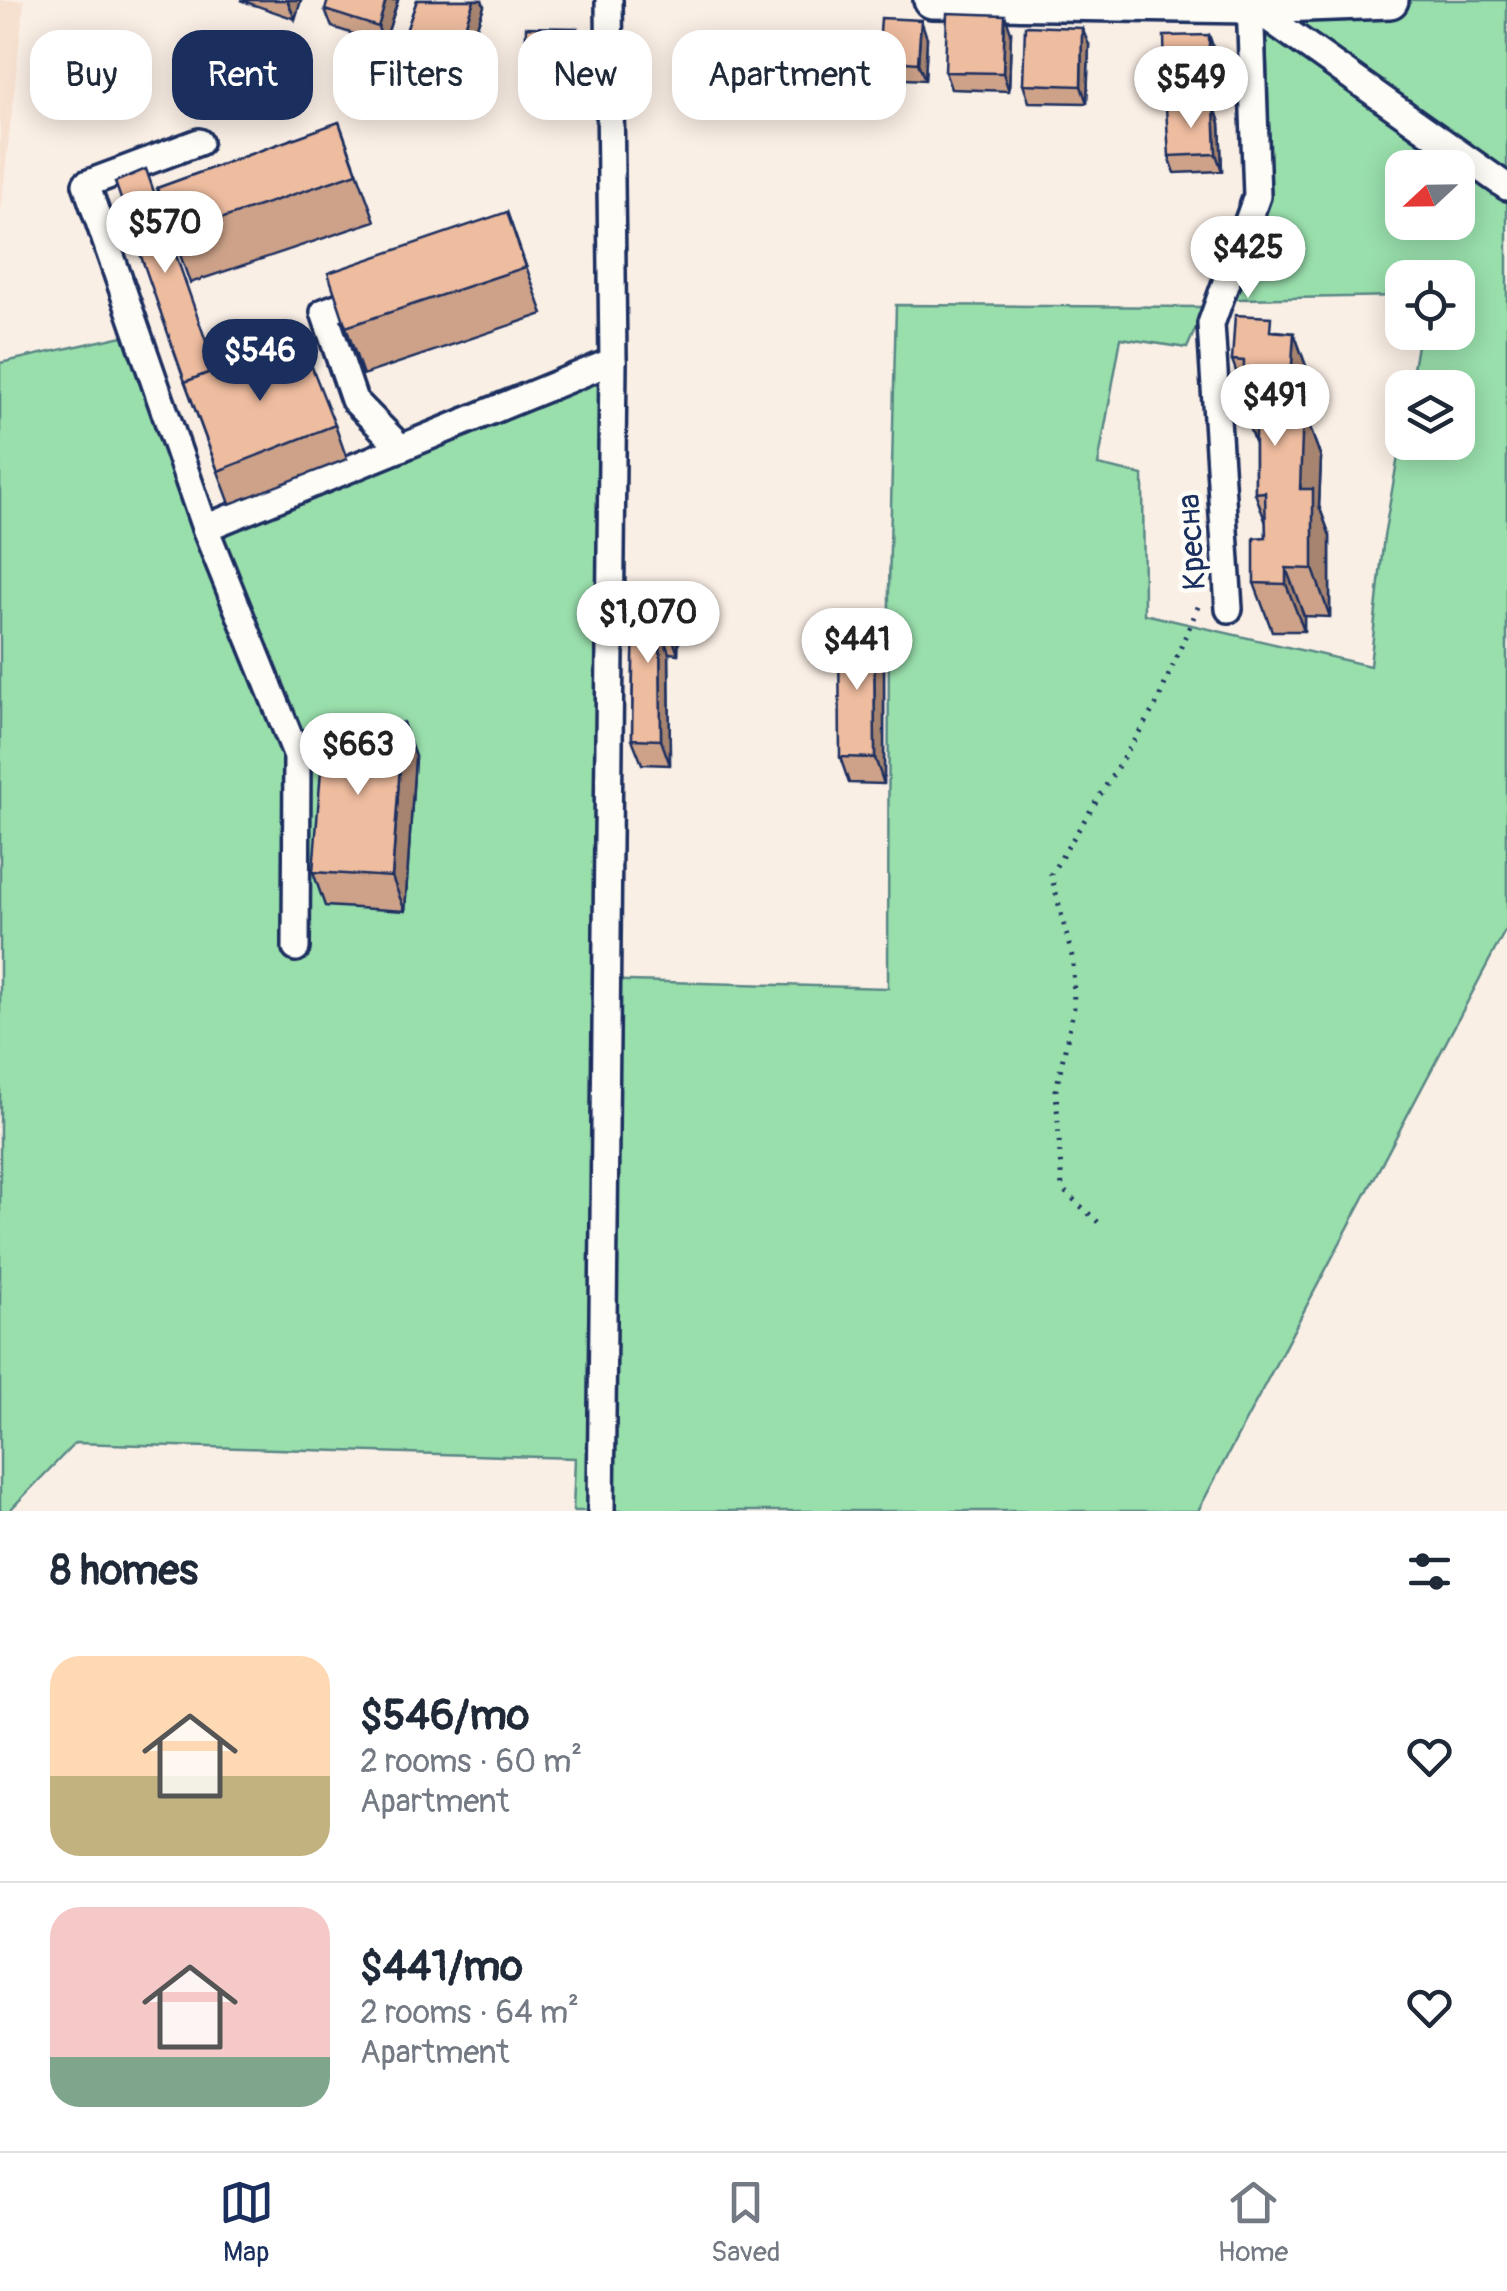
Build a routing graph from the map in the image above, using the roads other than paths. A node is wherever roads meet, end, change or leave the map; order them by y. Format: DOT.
graph roads {
  1 [pos="609,0"];
  2 [pos="932,0"];
  3 [pos="1390,0"];
  4 [pos="1250,2"];
  5 [pos="199,142"];
  6 [pos="1507,188"];
  7 [pos="398,283"];
  8 [pos="613,361"];
  9 [pos="401,448"];
  10 [pos="205,528"];
  11 [pos="1228,608"];
  12 [pos="296,948"];
  13 [pos="601,1511"];
  1 -- 8 [label="street"];
  2 -- 4 [label="street"];
  3 -- 4 [label="street"];
  4 -- 6 [label="street"];
  4 -- 11 [label="street, Кресна"];
  5 -- 10 [label="street"];
  7 -- 9 [label="street"];
  8 -- 9 [label="street"];
  8 -- 13 [label="street"];
  9 -- 10 [label="street"];
  10 -- 12 [label="street"];
}
